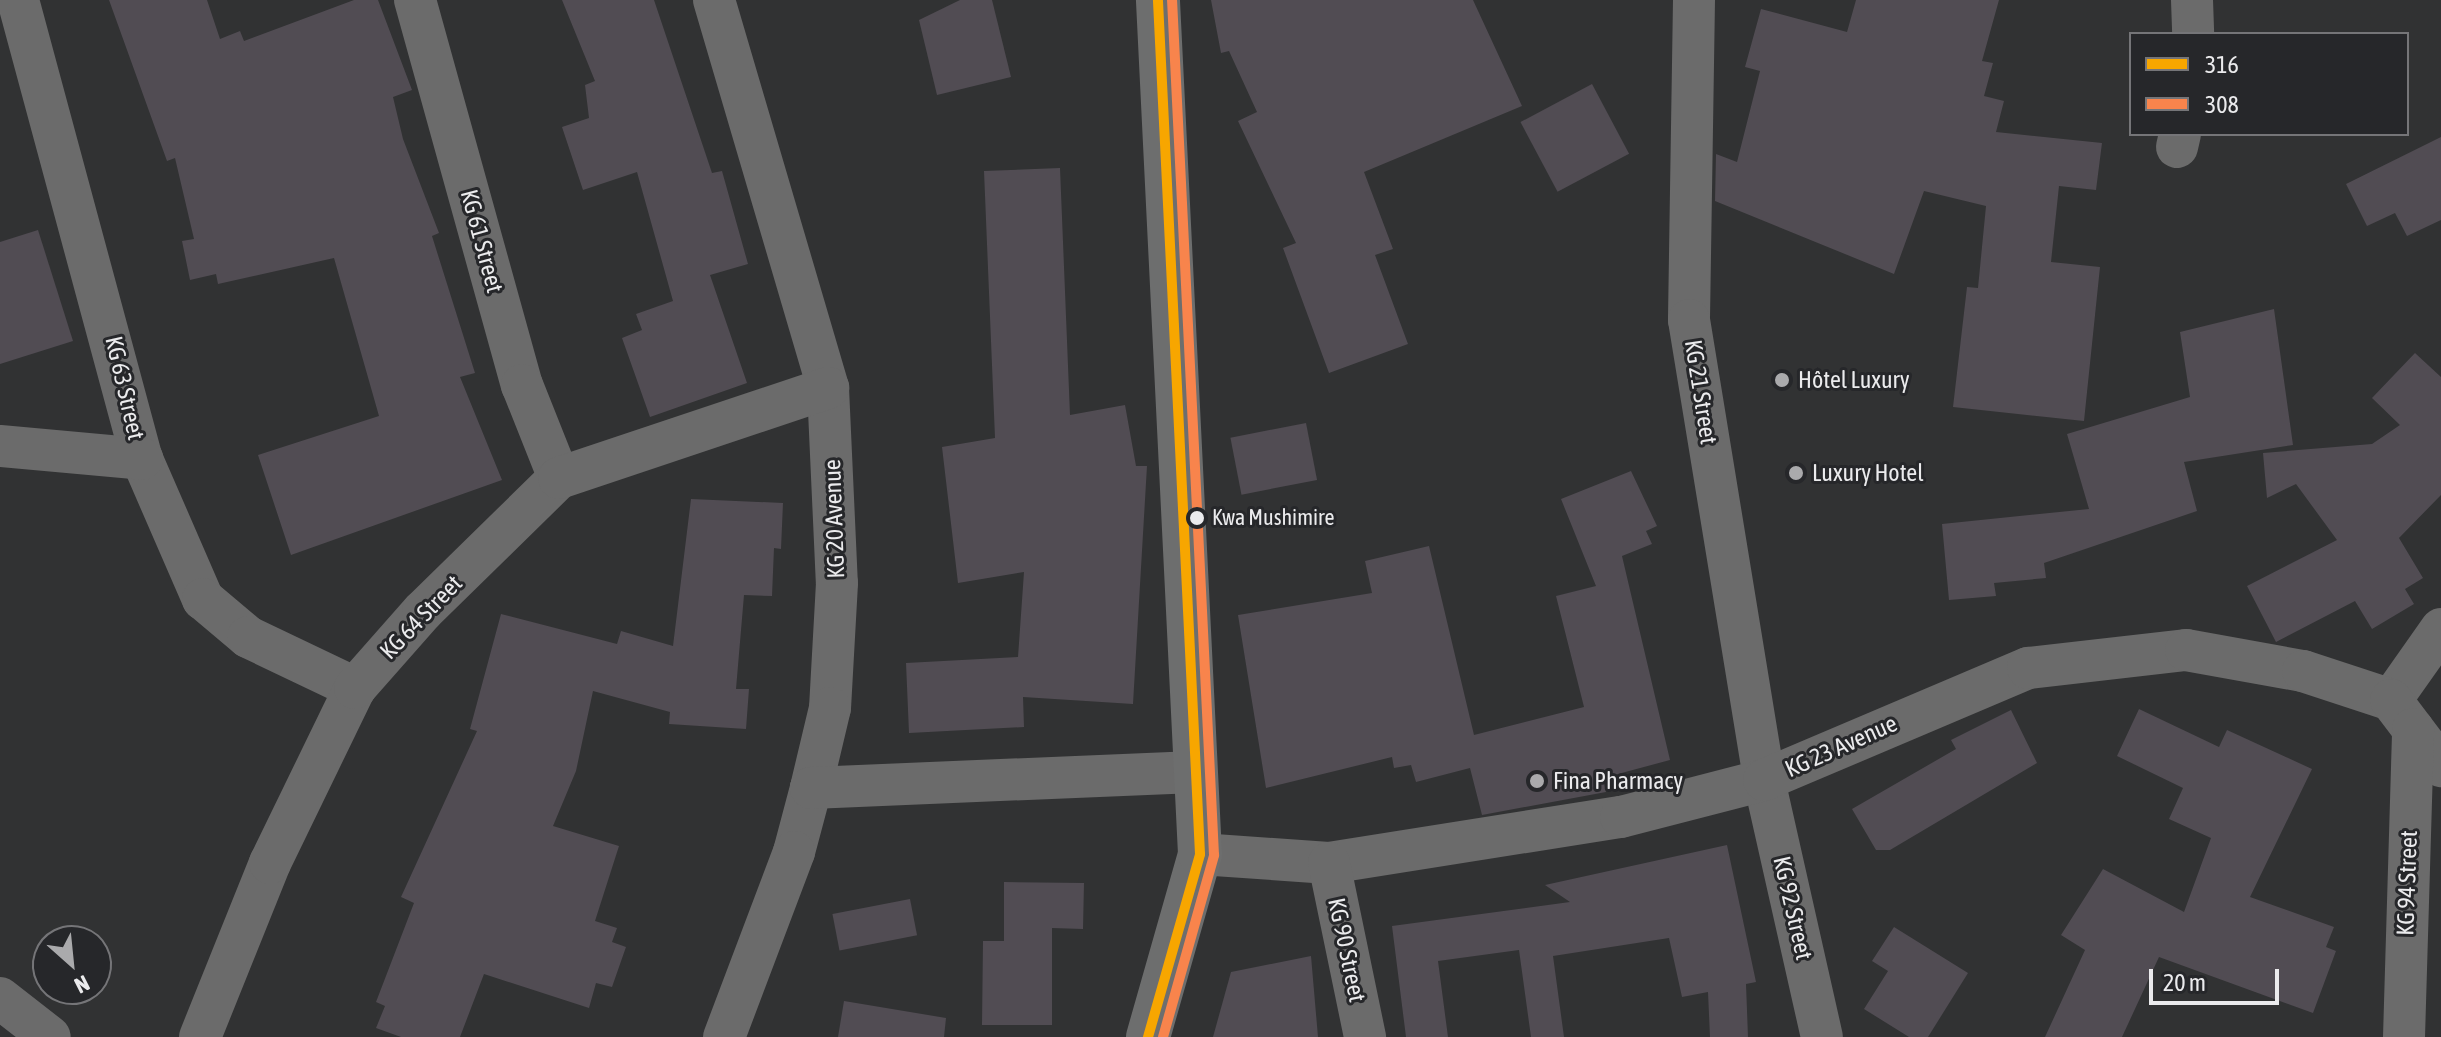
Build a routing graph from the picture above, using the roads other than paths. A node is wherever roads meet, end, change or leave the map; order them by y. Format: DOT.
graph roads {
  1 [pos="18,0"];
  2 [pos="415,0"];
  3 [pos="714,0"];
  4 [pos="1158,0"];
  5 [pos="1694,0"];
  6 [pos="2192,0"];
  7 [pos="2193,32"];
  8 [pos="828,388"];
  9 [pos="0,446"];
  10 [pos="142,459"];
  11 [pos="559,478"];
  12 [pos="2441,629"];
  13 [pos="355,688"];
  14 [pos="2402,714"];
  15 [pos="2441,766"];
  16 [pos="1195,772"];
  17 [pos="1764,780"];
  18 [pos="811,788"];
  19 [pos="1200,854"];
  20 [pos="1329,863"];
  21 [pos="0,998"];
  22 [pos="50,1037"];
  23 [pos="200,1037"];
  24 [pos="724,1037"];
  25 [pos="1148,1037"];
  26 [pos="1365,1037"];
  27 [pos="1822,1037"];
  28 [pos="2404,1037"];
  1 -- 10 [label="street, KG 63 Street"];
  2 -- 11 [label="street, KG 61 Street"];
  3 -- 8 [label="street, KG 20 Avenue"];
  4 -- 16 [label="main road"];
  5 -- 17 [label="street, KG 21 Street"];
  6 -- 7 [label="street"];
  8 -- 11 [label="street, KG 64 Street"];
  8 -- 18 [label="street, KG 20 Avenue"];
  9 -- 10 [label="street"];
  10 -- 13 [label="street, KG 63 Street"];
  11 -- 13 [label="street, KG 64 Street"];
  12 -- 14 [label="street"];
  13 -- 23 [label="street, KG 64 Street"];
  14 -- 15 [label="street"];
  14 -- 17 [label="street, KG 23 Avenue"];
  14 -- 28 [label="street, KG 94 Street"];
  16 -- 18 [label="street"];
  16 -- 19 [label="main road"];
  17 -- 20 [label="street, KG 23 Avenue"];
  17 -- 27 [label="street, KG 92 Street"];
  18 -- 24 [label="street, KG 20 Avenue"];
  19 -- 20 [label="street, KG 23 Avenue"];
  19 -- 25 [label="main road"];
  20 -- 26 [label="street, KG 90 Street"];
  21 -- 22 [label="street"];
}
